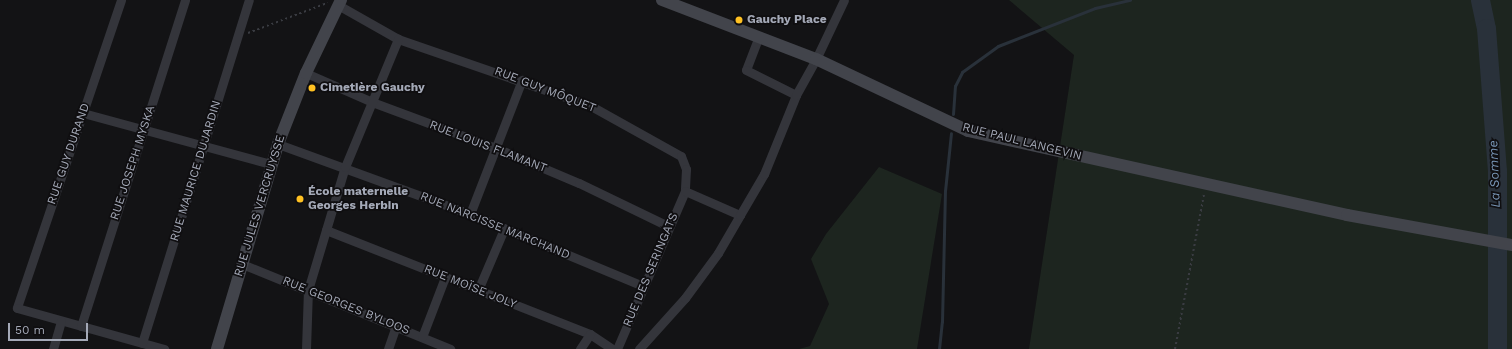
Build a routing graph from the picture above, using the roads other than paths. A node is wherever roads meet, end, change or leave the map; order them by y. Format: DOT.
graph roads {
  1 [pos="122,0"];
  2 [pos="185,0"];
  3 [pos="249,0"];
  4 [pos="662,0"];
  5 [pos="844,0"];
  6 [pos="338,6"];
  7 [pos="759,36"];
  8 [pos="398,39"];
  9 [pos="816,59"];
  10 [pos="306,73"];
  11 [pos="522,80"];
  12 [pos="796,94"];
  13 [pos="372,102"];
  14 [pos="83,113"];
  15 [pos="143,130"];
  16 [pos="278,144"];
  17 [pos="204,146"];
  18 [pos="496,148"];
  19 [pos="271,164"];
  20 [pos="345,167"];
  21 [pos="685,191"];
  22 [pos="470,214"];
  23 [pos="740,215"];
  24 [pos="668,226"];
  25 [pos="504,229"];
  26 [pos="326,230"];
  27 [pos="1512,245"];
  28 [pos="242,264"];
  29 [pos="445,277"];
  30 [pos="643,286"];
  31 [pos="308,290"];
  32 [pos="478,290"];
  33 [pos="61,321"];
  34 [pos="81,326"];
  35 [pos="396,326"];
  36 [pos="590,334"];
  37 [pos="422,337"];
  38 [pos="137,344"];
  39 [pos="53,349"];
  40 [pos="164,349"];
  41 [pos="217,349"];
  42 [pos="306,349"];
  43 [pos="388,349"];
  44 [pos="450,349"];
  45 [pos="580,349"];
  46 [pos="612,349"];
  47 [pos="617,349"];
  48 [pos="639,349"];
  1 -- 14 [label="street, RUE GUY DURAND"];
  2 -- 15 [label="street, RUE JOSEPH MYSKA"];
  3 -- 17 [label="street, RUE MAURICE DUJARDIN"];
  4 -- 7 [label="main road, RUE PAUL LANGEVIN"];
  5 -- 9 [label="street"];
  6 -- 8 [label="street, RUE GUY MÔQUET"];
  6 -- 10 [label="main road, RUE JULES VERCRUYSSE"];
  7 -- 9 [label="main road, RUE PAUL LANGEVIN"];
  7 -- 12 [label="street"];
  8 -- 11 [label="street, RUE GUY MÔQUET"];
  8 -- 13 [label="street"];
  9 -- 12 [label="street"];
  9 -- 27 [label="main road, RUE PAUL LANGEVIN"];
  10 -- 13 [label="street, RUE LOUIS FLAMANT"];
  10 -- 16 [label="main road, RUE JULES VERCRUYSSE"];
  11 -- 18 [label="street"];
  11 -- 21 [label="street, RUE GUY MÔQUET"];
  12 -- 23 [label="street"];
  13 -- 18 [label="street, RUE LOUIS FLAMANT"];
  13 -- 20 [label="street"];
  14 -- 15 [label="street"];
  14 -- 33 [label="street, RUE GUY DURAND"];
  15 -- 17 [label="street"];
  15 -- 34 [label="street, RUE JOSEPH MYSKA"];
  16 -- 19 [label="main road, RUE JULES VERCRUYSSE"];
  16 -- 20 [label="street, RUE NARCISSE MARCHAND"];
  17 -- 19 [label="street"];
  17 -- 38 [label="street, RUE MAURICE DUJARDIN"];
  18 -- 22 [label="street"];
  18 -- 24 [label="street, RUE LOUIS FLAMANT"];
  19 -- 28 [label="main road, RUE JULES VERCRUYSSE"];
  20 -- 22 [label="street, RUE NARCISSE MARCHAND"];
  20 -- 26 [label="street"];
  21 -- 23 [label="street"];
  21 -- 24 [label="street, RUE DES SERINGATS"];
  22 -- 25 [label="street, RUE NARCISSE MARCHAND"];
  23 -- 48 [label="street"];
  24 -- 30 [label="street, RUE DES SERINGATS"];
  25 -- 30 [label="street, RUE NARCISSE MARCHAND"];
  25 -- 32 [label="street"];
  26 -- 29 [label="street, RUE MOÏSE JOLY"];
  26 -- 31 [label="street"];
  28 -- 31 [label="street, RUE GEORGES BYLOOS"];
  28 -- 41 [label="main road, RUE JULES VERCRUYSSE"];
  29 -- 32 [label="street, RUE MOÏSE JOLY"];
  29 -- 37 [label="street"];
  30 -- 47 [label="street, RUE DES SERINGATS"];
  31 -- 35 [label="street, RUE GEORGES BYLOOS"];
  31 -- 42 [label="street"];
  32 -- 36 [label="street, RUE MOÏSE JOLY"];
  33 -- 34 [label="street"];
  33 -- 39 [label="street"];
  34 -- 38 [label="street"];
  35 -- 37 [label="street, RUE GEORGES BYLOOS"];
  35 -- 43 [label="street"];
  36 -- 45 [label="street"];
  36 -- 46 [label="street, RUE MOÏSE JOLY"];
  37 -- 44 [label="street, RUE GEORGES BYLOOS"];
  38 -- 40 [label="street"];
}
